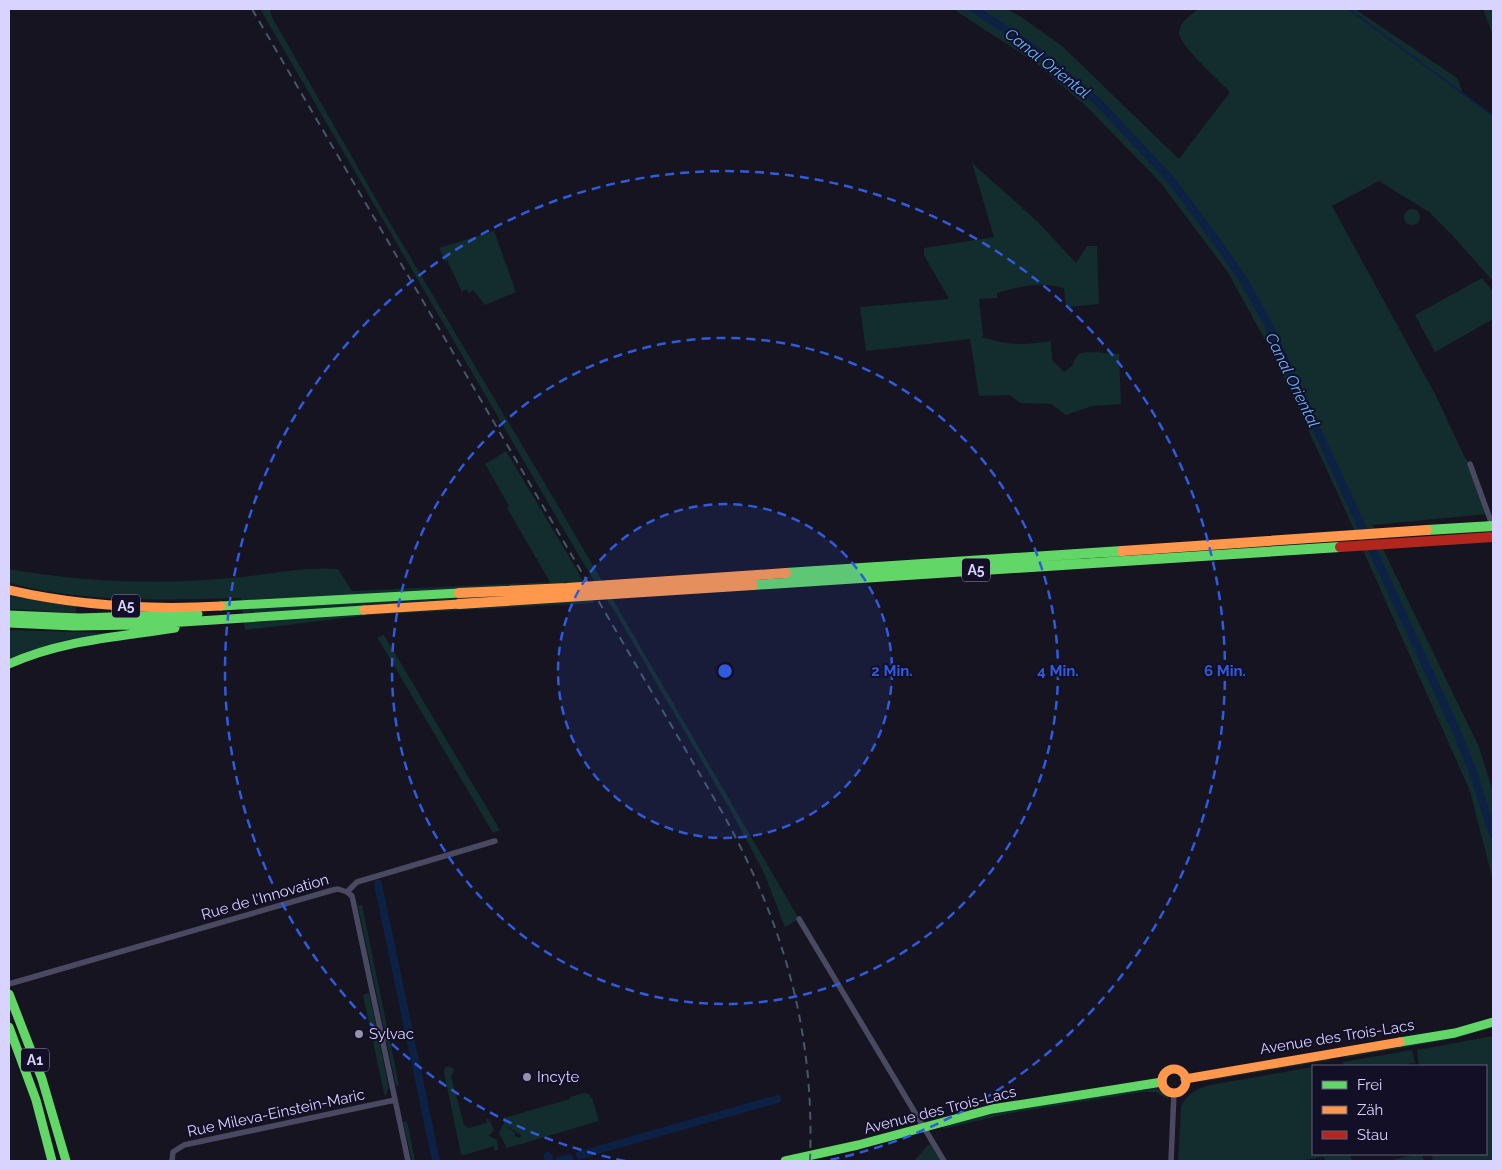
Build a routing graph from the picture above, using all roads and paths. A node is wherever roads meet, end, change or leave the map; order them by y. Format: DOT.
graph roads {
  1 [pos="1470,464"];
  2 [pos="1493,528"];
  3 [pos="1493,537"];
  4 [pos="9,590"];
  5 [pos="245,611"];
  6 [pos="9,615"];
  7 [pos="226,620"];
  8 [pos="9,623"];
  9 [pos="9,664"];
  10 [pos="495,841"];
  11 [pos="348,892"];
  12 [pos="799,919"];
  13 [pos="9,984"];
  14 [pos="9,994"];
  15 [pos="1493,1022"];
  16 [pos="9,1027"];
  17 [pos="1185,1079"];
  18 [pos="1162,1082"];
  19 [pos="1174,1092"];
  20 [pos="395,1100"];
  21 [pos="924,1127"];
  22 [pos="51,1161"];
  23 [pos="66,1161"];
  24 [pos="172,1161"];
  25 [pos="408,1161"];
  26 [pos="786,1161"];
  27 [pos="944,1161"];
  28 [pos="1171,1161"];
  1 -- 2 [label="street"];
  2 -- 5 [label="main road, A5, bridge"];
  3 -- 5 [label="main road, A5, bridge"];
  4 -- 5 [label="main road, A5"];
  5 -- 6 [label="main road"];
  5 -- 7 [label="main road, A5"];
  7 -- 8 [label="main road, A5"];
  7 -- 9 [label="main road"];
  10 -- 11 [label="street, Rue de l'Innovation"];
  11 -- 13 [label="street, Rue de l'Innovation"];
  11 -- 20 [label="street"];
  12 -- 21 [label="street"];
  14 -- 23 [label="main road, A1"];
  15 -- 17 [label="main road, Avenue des Trois-Lacs"];
  16 -- 22 [label="main road, A1"];
  17 -- 18 [label="main road"];
  17 -- 19 [label="main road"];
  18 -- 19 [label="main road"];
  18 -- 21 [label="main road, Avenue des Trois-Lacs"];
  19 -- 28 [label="street"];
  20 -- 24 [label="street, Rue Mileva-Einstein-Maric"];
  20 -- 25 [label="street"];
  21 -- 26 [label="main road, Avenue des Trois-Lacs"];
  21 -- 27 [label="street"];
}
